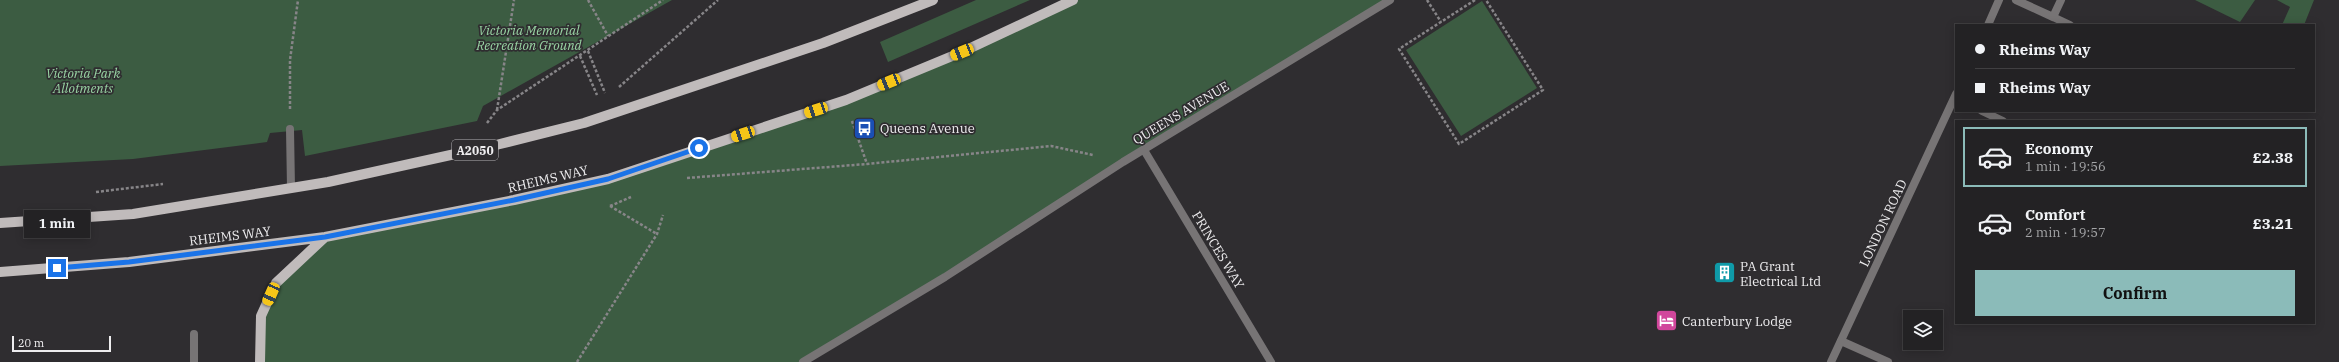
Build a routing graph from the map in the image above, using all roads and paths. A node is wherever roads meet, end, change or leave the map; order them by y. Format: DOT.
graph roads {
  1 [pos="298,0"];
  2 [pos="514,0"];
  3 [pos="588,0"];
  4 [pos="663,0"];
  5 [pos="718,0"];
  6 [pos="933,0"];
  7 [pos="1073,0"];
  8 [pos="1390,0"];
  9 [pos="1427,0"];
  10 [pos="1475,0"];
  11 [pos="1486,0"];
  12 [pos="1999,0"];
  13 [pos="2016,0"];
  14 [pos="2061,0"];
  15 [pos="2053,17"];
  16 [pos="1441,22"];
  17 [pos="1988,24"];
  18 [pos="2068,24"];
  19 [pos="608,36"];
  20 [pos="588,51"];
  21 [pos="580,56"];
  22 [pos="612,92"];
  23 [pos="606,97"];
  24 [pos="1955,97"];
  25 [pos="599,99"];
  26 [pos="846,100"];
  27 [pos="497,110"];
  28 [pos="1984,112"];
  29 [pos="2001,120"];
  30 [pos="485,124"];
  31 [pos="491,126"];
  32 [pos="484,128"];
  33 [pos="290,129"];
  34 [pos="1144,150"];
  35 [pos="1123,162"];
  36 [pos="867,164"];
  37 [pos="686,178"];
  38 [pos="170,183"];
  39 [pos="291,188"];
  40 [pos="93,192"];
  41 [pos="637,195"];
  42 [pos="663,215"];
  43 [pos="0,223"];
  44 [pos="657,234"];
  45 [pos="325,237"];
  46 [pos="0,272"];
  47 [pos="194,334"];
  48 [pos="1841,341"];
  49 [pos="194,362"];
  50 [pos="260,362"];
  51 [pos="577,362"];
  52 [pos="803,362"];
  53 [pos="1272,362"];
  54 [pos="1832,362"];
  55 [pos="1888,362"];
  1 -- 33 [label="path"];
  2 -- 27 [label="path"];
  3 -- 19 [label="path"];
  4 -- 19 [label="path"];
  5 -- 22 [label="path"];
  6 -- 39 [label="main road, A2050"];
  7 -- 26 [label="main road, RHEIMS WAY"];
  8 -- 34 [label="street, QUEENS AVENUE"];
  9 -- 16 [label="path"];
  10 -- 16 [label="path"];
  11 -- 16 [label="path"];
  12 -- 17 [label="street"];
  13 -- 15 [label="street"];
  14 -- 15 [label="street"];
  15 -- 18 [label="street"];
  19 -- 20 [label="path"];
  20 -- 21 [label="path"];
  20 -- 23 [label="path"];
  21 -- 25 [label="path"];
  21 -- 27 [label="path"];
  24 -- 48 [label="street, LONDON ROAD"];
  26 -- 36 [label="path"];
  26 -- 45 [label="main road, RHEIMS WAY"];
  27 -- 30 [label="path"];
  28 -- 29 [label="street"];
  31 -- 32 [label="path"];
  33 -- 39 [label="street"];
  34 -- 35 [label="street, QUEENS AVENUE"];
  34 -- 53 [label="street, PRINCES WAY"];
  35 -- 36 [label="path"];
  35 -- 52 [label="street, QUEENS AVENUE"];
  36 -- 37 [label="path"];
  38 -- 40 [label="path"];
  39 -- 43 [label="main road, A2050"];
  41 -- 44 [label="path"];
  42 -- 44 [label="path"];
  44 -- 51 [label="path"];
  45 -- 46 [label="main road, RHEIMS WAY"];
  45 -- 50 [label="main road"];
  47 -- 49 [label="street"];
  48 -- 54 [label="street, LONDON ROAD"];
  48 -- 55 [label="street"];
}
